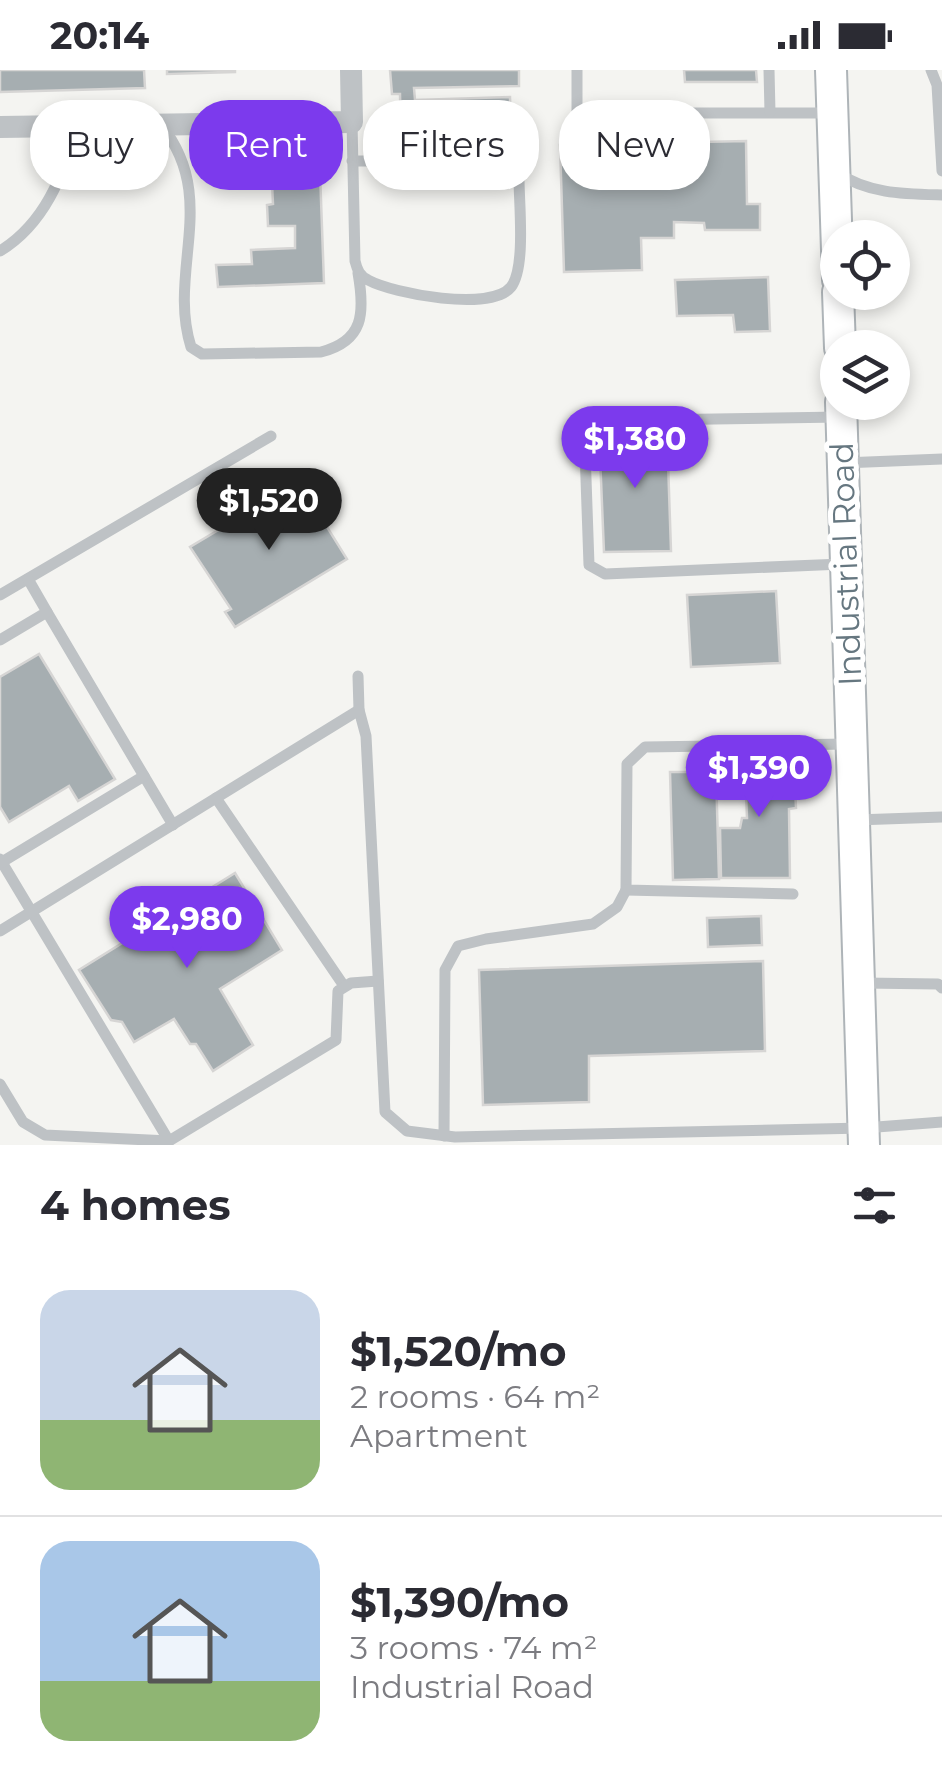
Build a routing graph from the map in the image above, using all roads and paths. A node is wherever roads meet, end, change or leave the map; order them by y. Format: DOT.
graph roads {
  1 [pos="350,70"];
  2 [pos="577,70"];
  3 [pos="769,70"];
  4 [pos="831,70"];
  5 [pos="932,70"];
  6 [pos="770,112"];
  7 [pos="832,114"];
  8 [pos="352,122"];
  9 [pos="169,125"];
  10 [pos="30,127"];
  11 [pos="0,128"];
  12 [pos="169,135"];
  13 [pos="352,161"];
  14 [pos="834,171"];
  15 [pos="942,172"];
  16 [pos="54,190"];
  17 [pos="942,195"];
  18 [pos="836,220"];
  19 [pos="0,251"];
  20 [pos="358,271"];
  21 [pos="820,412"];
  22 [pos="842,420"];
  23 [pos="271,436"];
  24 [pos="942,460"];
  25 [pos="843,463"];
  26 [pos="846,564"];
  27 [pos="28,578"];
  28 [pos="0,595"];
  29 [pos="48,612"];
  30 [pos="0,640"];
  31 [pos="358,676"];
  32 [pos="359,710"];
  33 [pos="852,744"];
  34 [pos="144,776"];
  35 [pos="216,798"];
  36 [pos="942,818"];
  37 [pos="854,820"];
  38 [pos="173,825"];
  39 [pos="1,861"];
  40 [pos="626,890"];
  41 [pos="793,894"];
  42 [pos="32,912"];
  43 [pos="0,931"];
  44 [pos="378,981"];
  45 [pos="859,982"];
  46 [pos="344,986"];
  47 [pos="942,988"];
  48 [pos="0,1084"];
  49 [pos="942,1122"];
  50 [pos="444,1136"];
  51 [pos="864,1136"];
  52 [pos="169,1141"];
  1 -- 8 [label="street"];
  2 -- 6 [label="lane"];
  3 -- 6 [label="lane"];
  4 -- 7 [label="street"];
  5 -- 15 [label="lane"];
  6 -- 7 [label="lane"];
  7 -- 14 [label="street"];
  8 -- 9 [label="street"];
  8 -- 13 [label="lane"];
  10 -- 11 [label="street"];
  12 -- 20 [label="lane"];
  13 -- 20 [label="lane"];
  13 -- 20 [label="lane"];
  14 -- 17 [label="lane"];
  14 -- 18 [label="street"];
  16 -- 19 [label="lane"];
  21 -- 26 [label="lane"];
  22 -- 25 [label="street, Industrial Road"];
  23 -- 27 [label="lane"];
  24 -- 25 [label="lane"];
  25 -- 26 [label="street, Industrial Road"];
  26 -- 33 [label="street, Industrial Road"];
  27 -- 28 [label="lane"];
  27 -- 29 [label="lane"];
  29 -- 30 [label="lane"];
  29 -- 34 [label="lane"];
  31 -- 32 [label="lane"];
  32 -- 35 [label="lane"];
  32 -- 44 [label="lane"];
  33 -- 37 [label="street, Industrial Road"];
  33 -- 40 [label="lane"];
  34 -- 38 [label="lane"];
  34 -- 39 [label="lane"];
  35 -- 38 [label="lane"];
  35 -- 46 [label="lane"];
  36 -- 37 [label="lane"];
  37 -- 45 [label="street, Industrial Road"];
  38 -- 42 [label="lane"];
  39 -- 42 [label="lane"];
  40 -- 41 [label="lane"];
  40 -- 50 [label="lane"];
  42 -- 43 [label="lane"];
  42 -- 52 [label="lane"];
  44 -- 46 [label="lane"];
  44 -- 50 [label="lane"];
  45 -- 47 [label="lane"];
  45 -- 51 [label="street, Industrial Road"];
  46 -- 52 [label="lane"];
  48 -- 52 [label="lane"];
  49 -- 51 [label="lane"];
  50 -- 51 [label="lane"];
}
